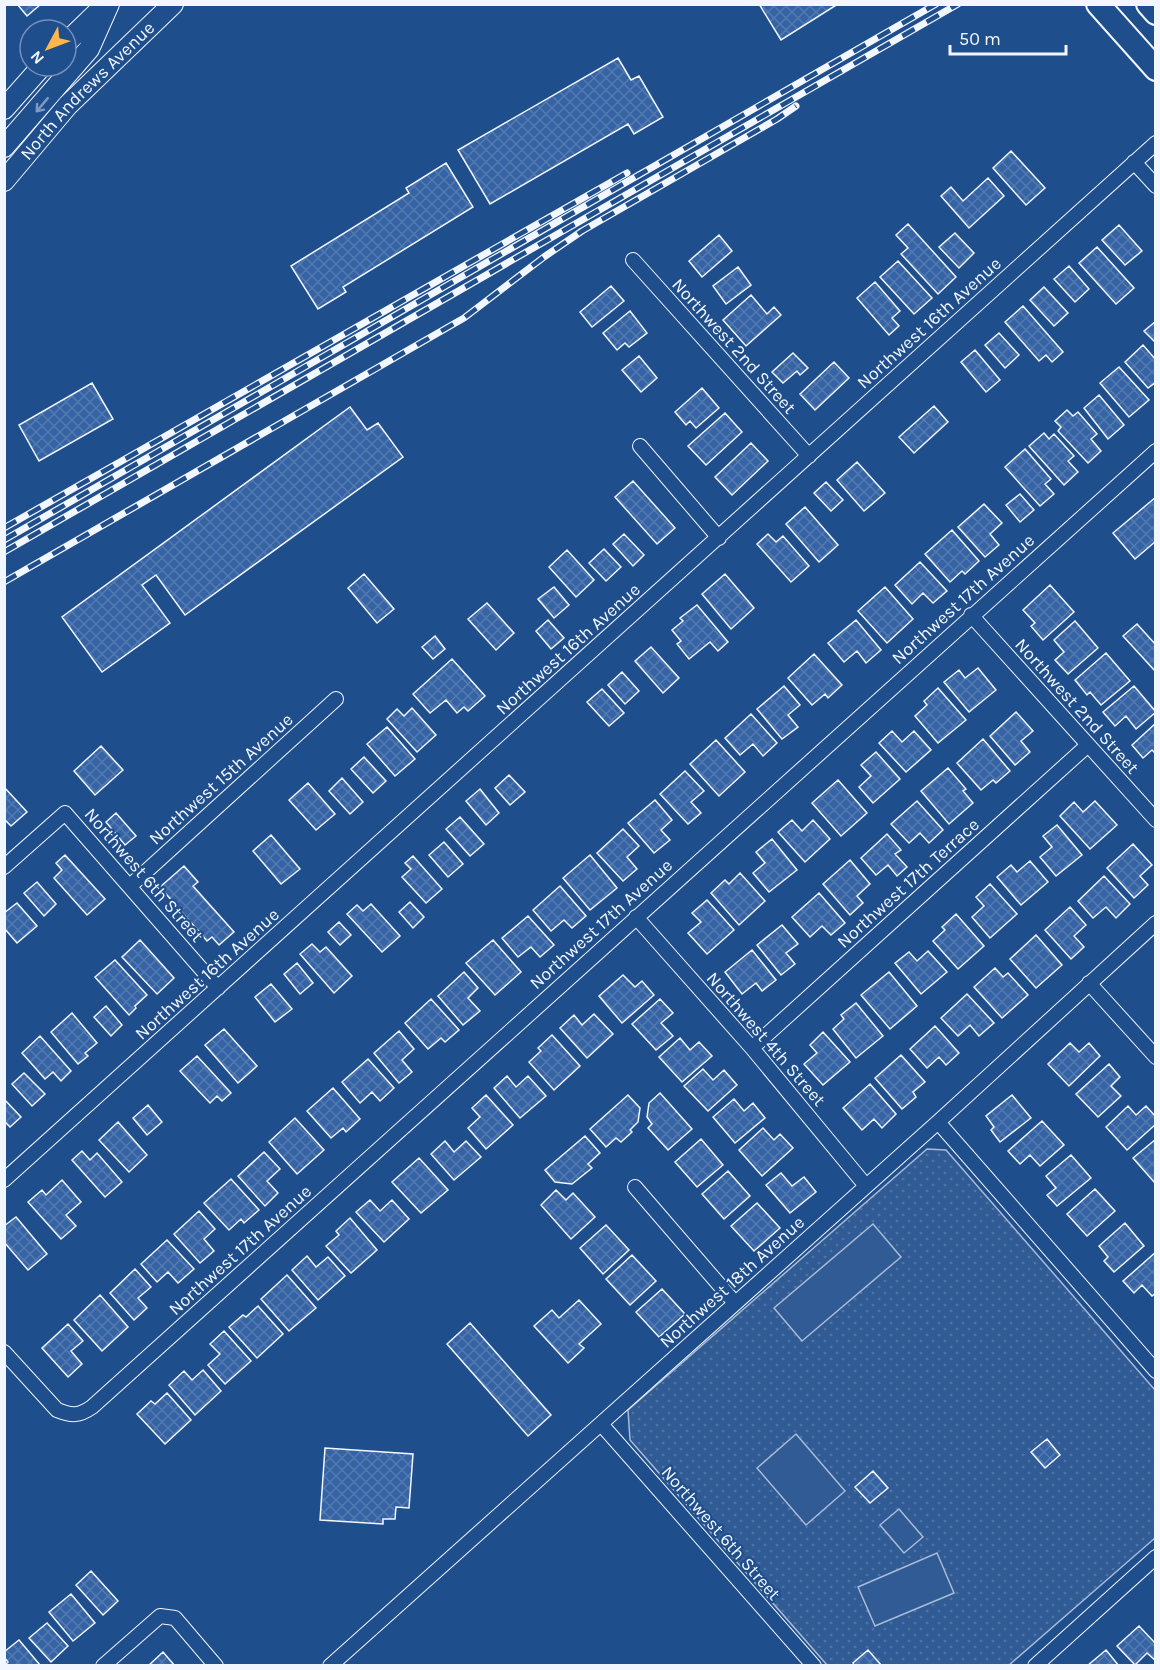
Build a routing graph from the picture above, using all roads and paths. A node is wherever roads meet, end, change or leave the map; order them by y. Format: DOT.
graph roads {
  1 [pos="108,4"];
  2 [pos="173,4"];
  3 [pos="1098,4"];
  4 [pos="1148,4"];
  5 [pos="1155,13"];
  6 [pos="78,32"];
  7 [pos="1155,69"];
  8 [pos="31,78"];
  9 [pos="4,109"];
  10 [pos="1155,143"];
  11 [pos="4,147"];
  12 [pos="1134,162"];
  13 [pos="4,181"];
  14 [pos="1155,186"];
  15 [pos="633,260"];
  16 [pos="640,446"];
  17 [pos="1155,451"];
  18 [pos="809,456"];
  19 [pos="719,537"];
  20 [pos="971,615"];
  21 [pos="336,699"];
  22 [pos="1088,745"];
  23 [pos="1155,820"];
  24 [pos="4,867"];
  25 [pos="130,886"];
  26 [pos="636,917"];
  27 [pos="1155,923"];
  28 [pos="1089,983"];
  29 [pos="218,988"];
  30 [pos="752,1048"];
  31 [pos="1155,1057"];
  32 [pos="938,1122"];
  33 [pos="4,1180"];
  34 [pos="866,1186"];
  35 [pos="635,1188"];
  36 [pos="735,1303"];
  37 [pos="4,1352"];
  38 [pos="1155,1371"];
  39 [pos="601,1424"];
  40 [pos="1155,1557"];
  41 [pos="103,1665"];
  42 [pos="216,1665"];
  43 [pos="330,1665"];
  44 [pos="814,1665"];
  45 [pos="1035,1665"];
  1 -- 6 [label="main road"];
  1 -- 11 [label="main road, one-way"];
  2 -- 13 [label="main road, North Andrews Avenue"];
  3 -- 7 [label="main road"];
  4 -- 5 [label="main road"];
  8 -- 9 [label="main road"];
  10 -- 12 [label="street, Northwest 16th Avenue"];
  12 -- 14 [label="street"];
  12 -- 18 [label="street, Northwest 16th Avenue"];
  15 -- 18 [label="street, Northwest 2nd Street"];
  16 -- 19 [label="street"];
  17 -- 20 [label="street, Northwest 17th Avenue"];
  18 -- 19 [label="street, Northwest 16th Avenue"];
  19 -- 29 [label="street, Northwest 16th Avenue"];
  20 -- 22 [label="street, Northwest 2nd Street"];
  20 -- 26 [label="street, Northwest 17th Avenue"];
  21 -- 25 [label="street, Northwest 15th Avenue"];
  22 -- 23 [label="street, Northwest 2nd Street"];
  22 -- 30 [label="street, Northwest 17th Terrace"];
  24 -- 25 [label="street, Northwest 6th Street"];
  25 -- 29 [label="street, Northwest 6th Street"];
  26 -- 30 [label="street, Northwest 4th Street"];
  26 -- 37 [label="street, Northwest 17th Avenue"];
  27 -- 28 [label="street, Northwest 18th Avenue"];
  28 -- 31 [label="street"];
  28 -- 32 [label="street, Northwest 18th Avenue"];
  29 -- 33 [label="street, Northwest 16th Avenue"];
  30 -- 34 [label="street, Northwest 4th Street"];
  32 -- 34 [label="street, Northwest 18th Avenue"];
  32 -- 38 [label="street"];
  34 -- 36 [label="street, Northwest 18th Avenue"];
  35 -- 36 [label="street"];
  36 -- 39 [label="street, Northwest 18th Avenue"];
  39 -- 43 [label="street, Northwest 18th Avenue"];
  39 -- 44 [label="street, Northwest 6th Street"];
  40 -- 45 [label="street"];
  41 -- 42 [label="street"];
}
